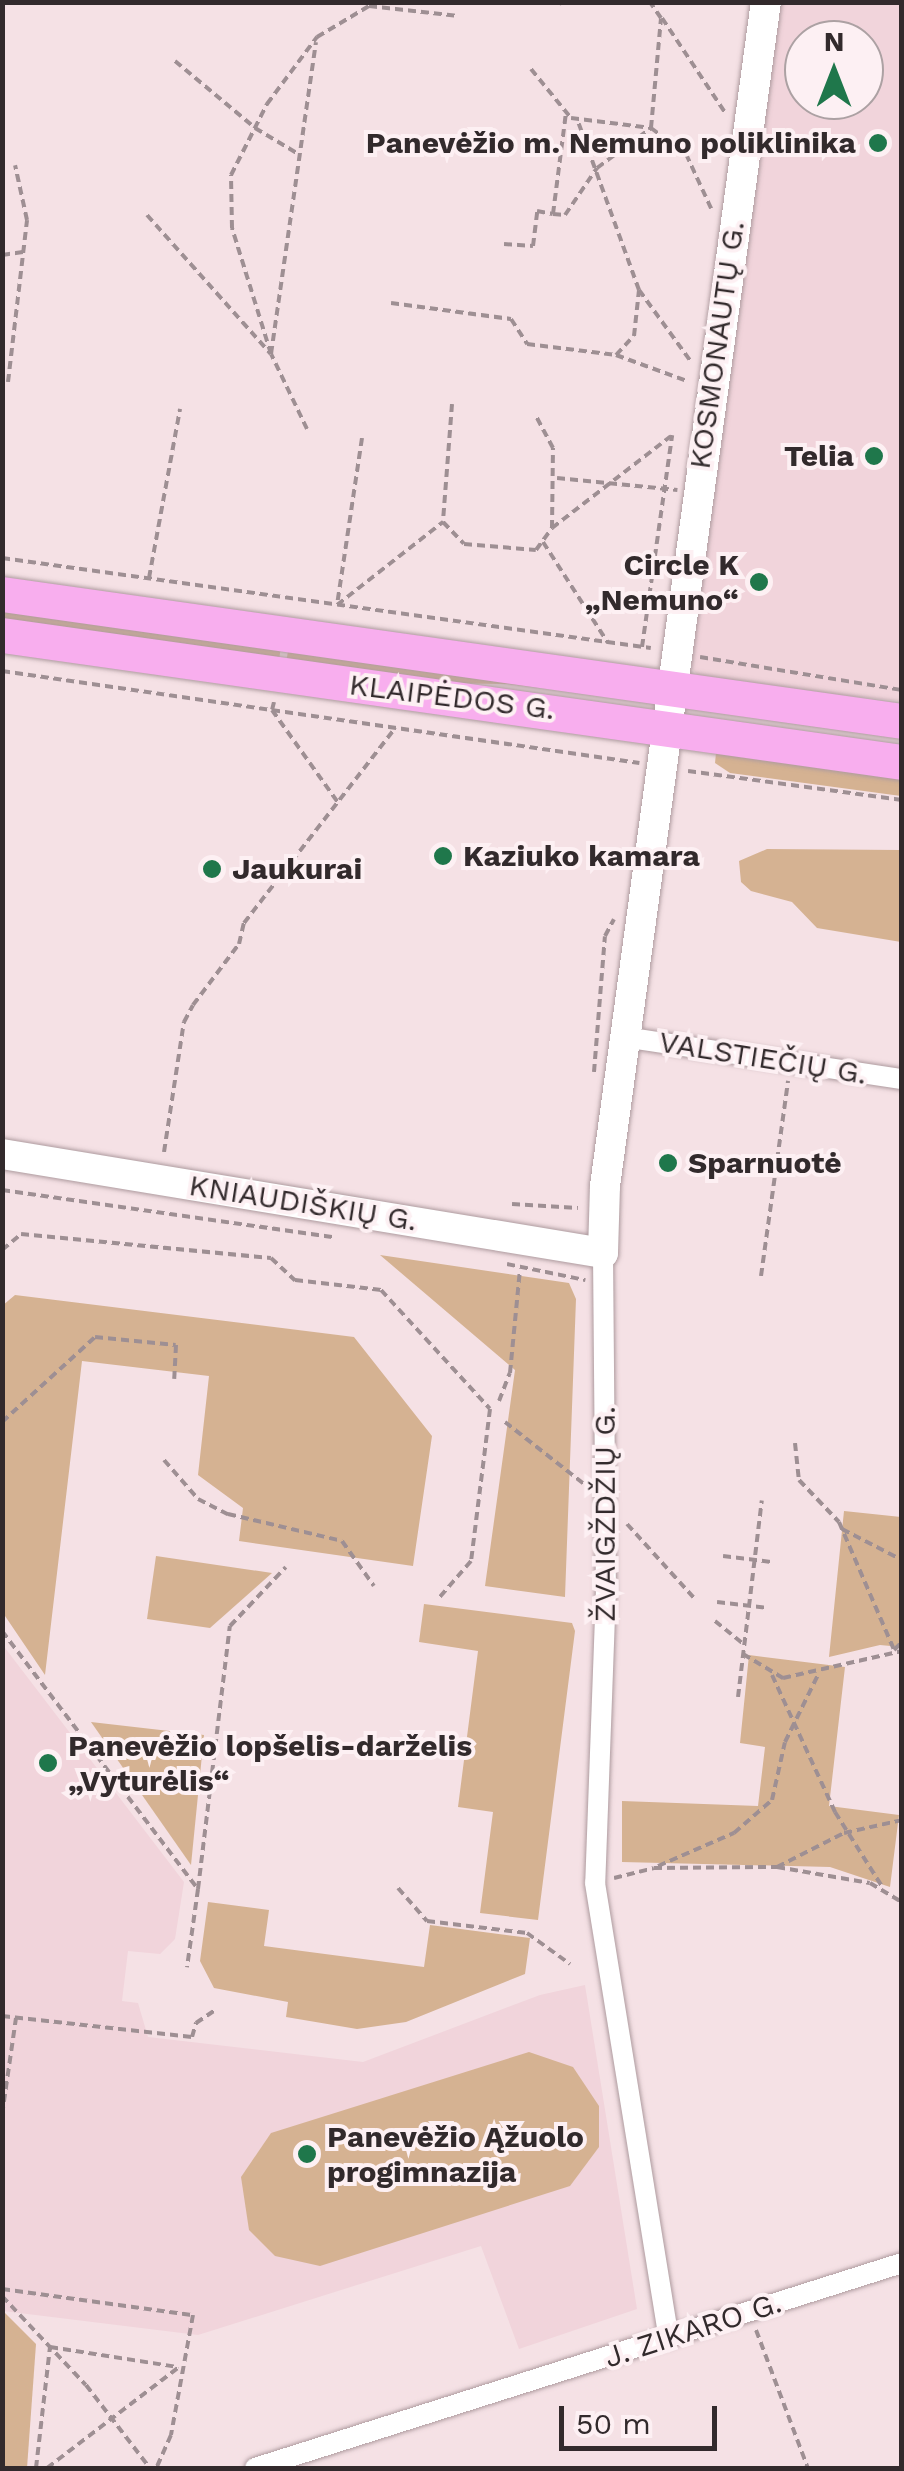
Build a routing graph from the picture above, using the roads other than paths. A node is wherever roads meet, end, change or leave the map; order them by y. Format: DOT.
graph roads {
  1 [pos="766,2"];
  2 [pos="2,594"];
  3 [pos="2,636"];
  4 [pos="670,688"];
  5 [pos="902,721"];
  6 [pos="666,727"];
  7 [pos="902,762"];
  8 [pos="624,1037"];
  9 [pos="902,1079"];
  10 [pos="2,1154"];
  11 [pos="604,1268"];
  12 [pos="902,2263"];
  13 [pos="669,2338"];
  14 [pos="255,2468"];
  1 -- 4 [label="main road, KOSMONAUTŲ G."];
  2 -- 4 [label="highway, KLAIPĖDOS G."];
  3 -- 6 [label="highway, KLAIPĖDOS G."];
  4 -- 5 [label="highway, KLAIPĖDOS G."];
  4 -- 6 [label="main road, ŽVAIGŽDŽIŲ G."];
  6 -- 7 [label="highway, KLAIPĖDOS G."];
  6 -- 8 [label="main road, ŽVAIGŽDŽIŲ G."];
  8 -- 9 [label="street, VALSTIEČIŲ G."];
  8 -- 11 [label="main road, ŽVAIGŽDŽIŲ G."];
  10 -- 11 [label="main road, KNIAUDIŠKIŲ G."];
  11 -- 13 [label="street, ŽVAIGŽDŽIŲ G."];
  12 -- 13 [label="street, J. ZIKARO G."];
  13 -- 14 [label="street, J. ZIKARO G."];
}
